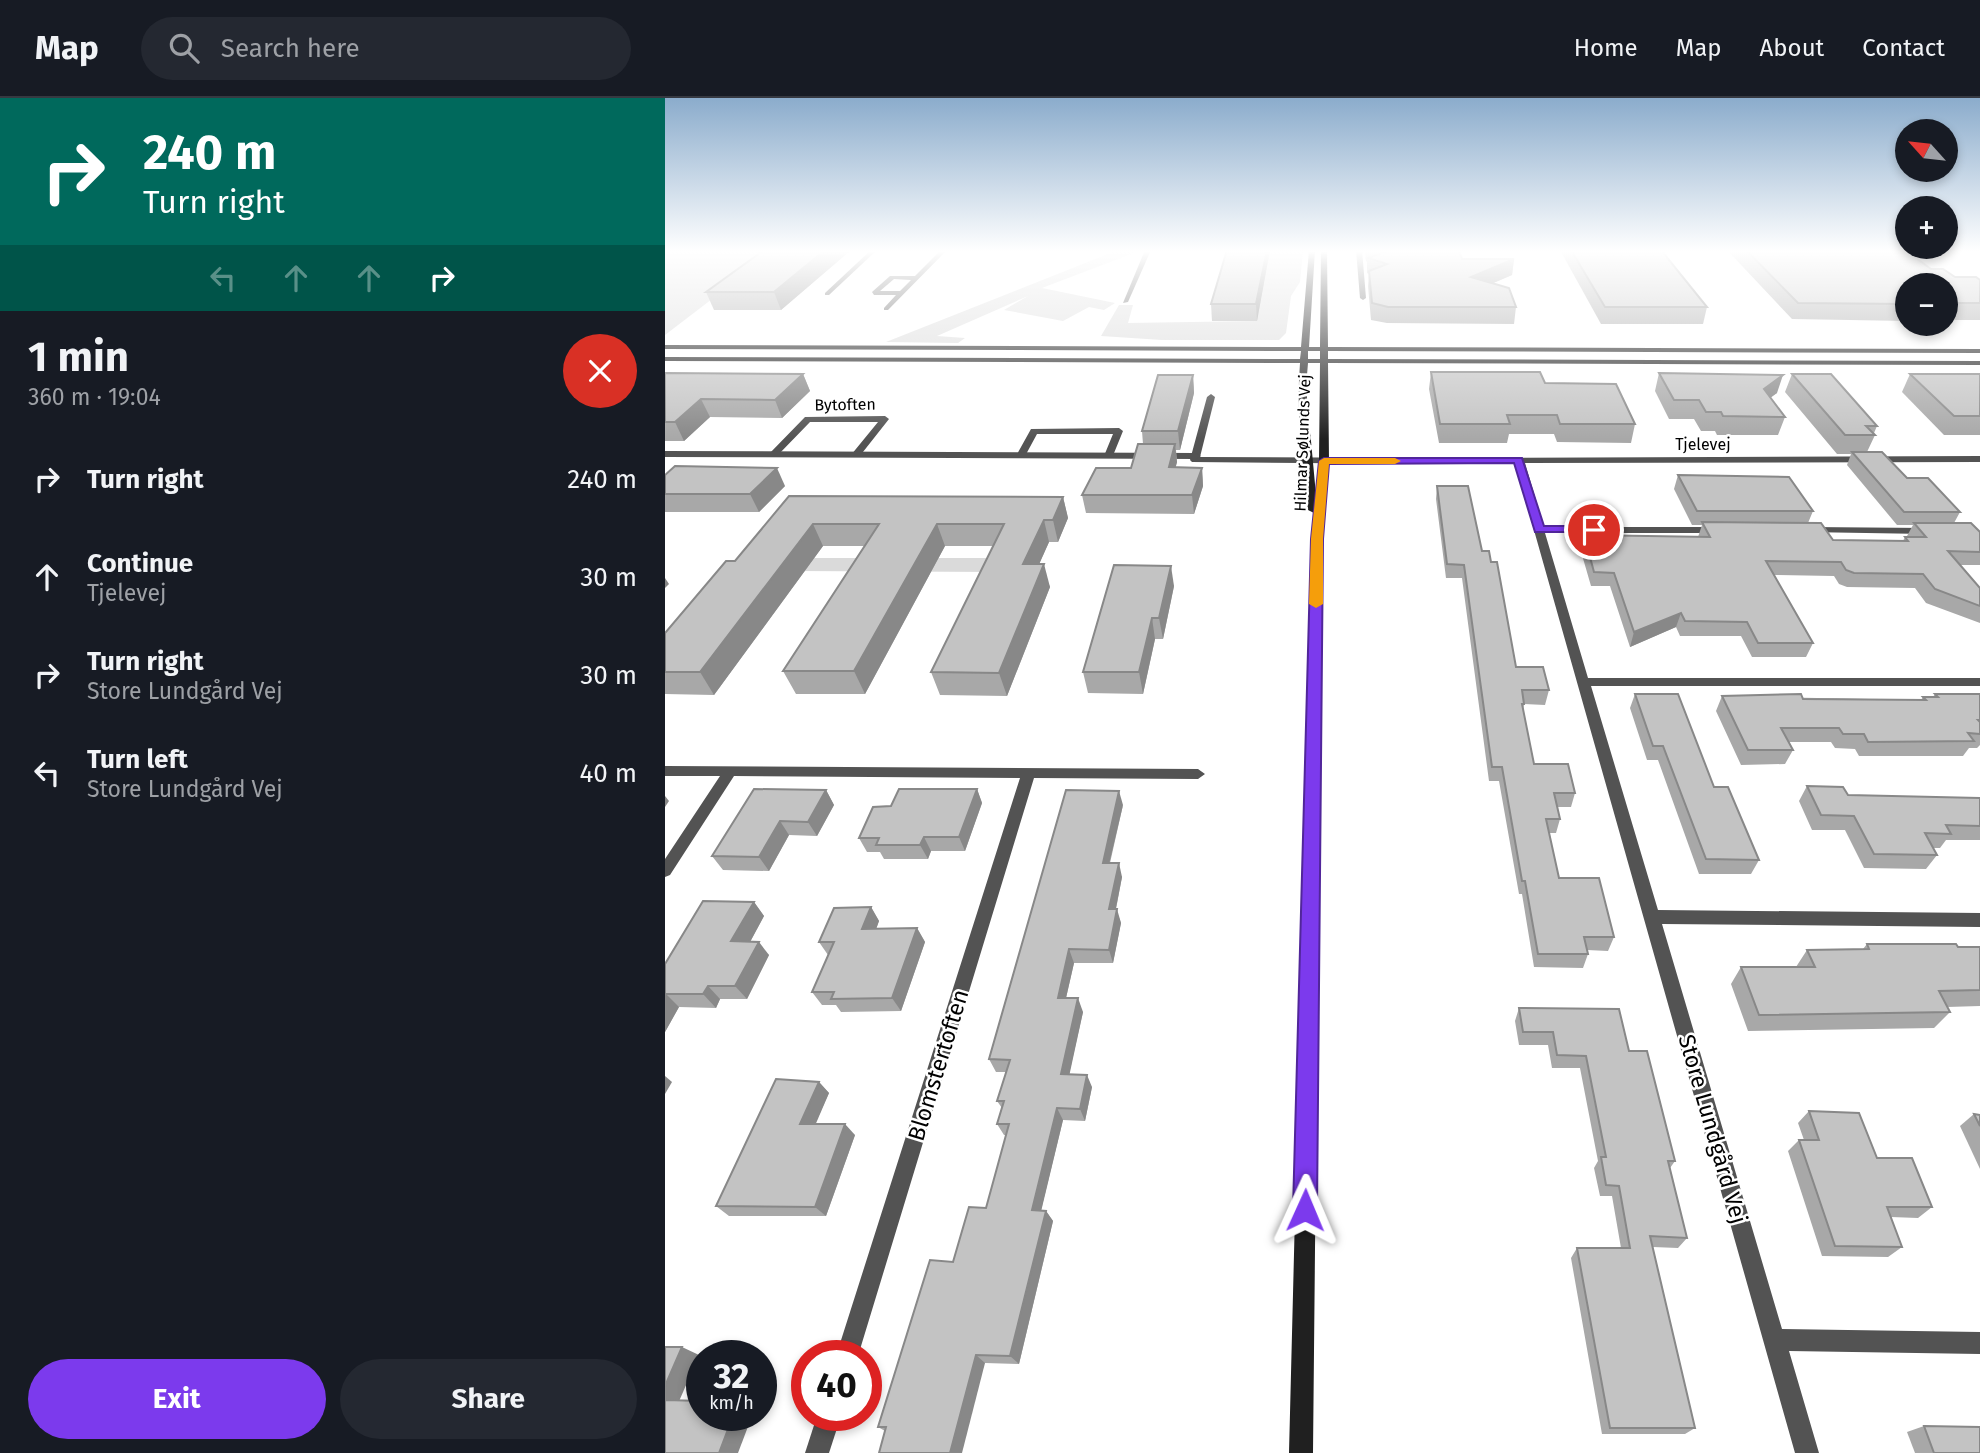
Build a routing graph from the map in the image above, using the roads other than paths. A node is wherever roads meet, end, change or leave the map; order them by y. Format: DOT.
graph roads {
  1 [pos="1308,313"];
  2 [pos="1324,313"];
  3 [pos="665,346"];
  4 [pos="1306,349"];
  5 [pos="1324,349"];
  6 [pos="1980,351"];
  7 [pos="665,359"];
  8 [pos="1304,361"];
  9 [pos="1324,361"];
  10 [pos="1980,363"];
  11 [pos="1211,397"];
  12 [pos="666,454"];
  13 [pos="774,454"];
  14 [pos="856,455"];
  15 [pos="1021,456"];
  16 [pos="1109,456"];
  17 [pos="1196,456"];
  18 [pos="1980,459"];
  19 [pos="1519,460"];
  20 [pos="1307,461"];
  21 [pos="1324,461"];
  22 [pos="1539,530"];
  23 [pos="1732,530"];
  24 [pos="1801,530"];
  25 [pos="1939,531"];
  26 [pos="1317,539"];
  27 [pos="1584,682"];
  28 [pos="1980,682"];
  29 [pos="665,771"];
  30 [pos="730,772"];
  31 [pos="1029,773"];
  32 [pos="1198,774"];
  33 [pos="665,872"];
  34 [pos="1651,917"];
  35 [pos="1980,920"];
  36 [pos="852,1340"];
  37 [pos="1774,1340"];
  38 [pos="1980,1343"];
  39 [pos="824,1431"];
  40 [pos="817,1453"];
  41 [pos="1301,1453"];
  42 [pos="1807,1453"];
  1 -- 4 [label="main road, Hilmar Sølunds Vej"];
  2 -- 5 [label="main road, Hilmar Sølunds Vej"];
  3 -- 4 [label="main road"];
  4 -- 5 [label="main road"];
  4 -- 8 [label="main road, Hilmar Sølunds Vej"];
  5 -- 6 [label="main road"];
  5 -- 9 [label="main road, Hilmar Sølunds Vej"];
  7 -- 8 [label="main road"];
  8 -- 9 [label="main road"];
  8 -- 20 [label="main road, Hilmar Sølunds Vej"];
  9 -- 10 [label="main road"];
  9 -- 21 [label="main road, Hilmar Sølunds Vej"];
  11 -- 17 [label="street"];
  12 -- 13 [label="street"];
  13 -- 14 [label="street"];
  13 -- 14 [label="street, Bytoften"];
  14 -- 15 [label="street"];
  15 -- 16 [label="street"];
  15 -- 16 [label="street"];
  16 -- 17 [label="street"];
  17 -- 20 [label="street, Tjelevej"];
  18 -- 19 [label="street, Tjelevej"];
  19 -- 21 [label="street, Tjelevej"];
  19 -- 22 [label="street, Store Lundgård Vej"];
  20 -- 21 [label="street, Tjelevej"];
  20 -- 26 [label="main road, Hilmar Sølunds Vej"];
  21 -- 26 [label="main road, Hilmar Sølunds Vej"];
  22 -- 23 [label="street"];
  22 -- 27 [label="street, Store Lundgård Vej"];
  24 -- 25 [label="street"];
  26 -- 41 [label="main road, Hilmar Sølunds Vej"];
  27 -- 28 [label="street"];
  27 -- 34 [label="street, Store Lundgård Vej"];
  29 -- 30 [label="street"];
  30 -- 31 [label="street"];
  30 -- 33 [label="street"];
  31 -- 32 [label="street"];
  31 -- 36 [label="street, Blomstertoften"];
  34 -- 35 [label="street"];
  34 -- 37 [label="street, Store Lundgård Vej"];
  37 -- 38 [label="street"];
  37 -- 42 [label="street, Store Lundgård Vej"];
  39 -- 40 [label="street"];
}
